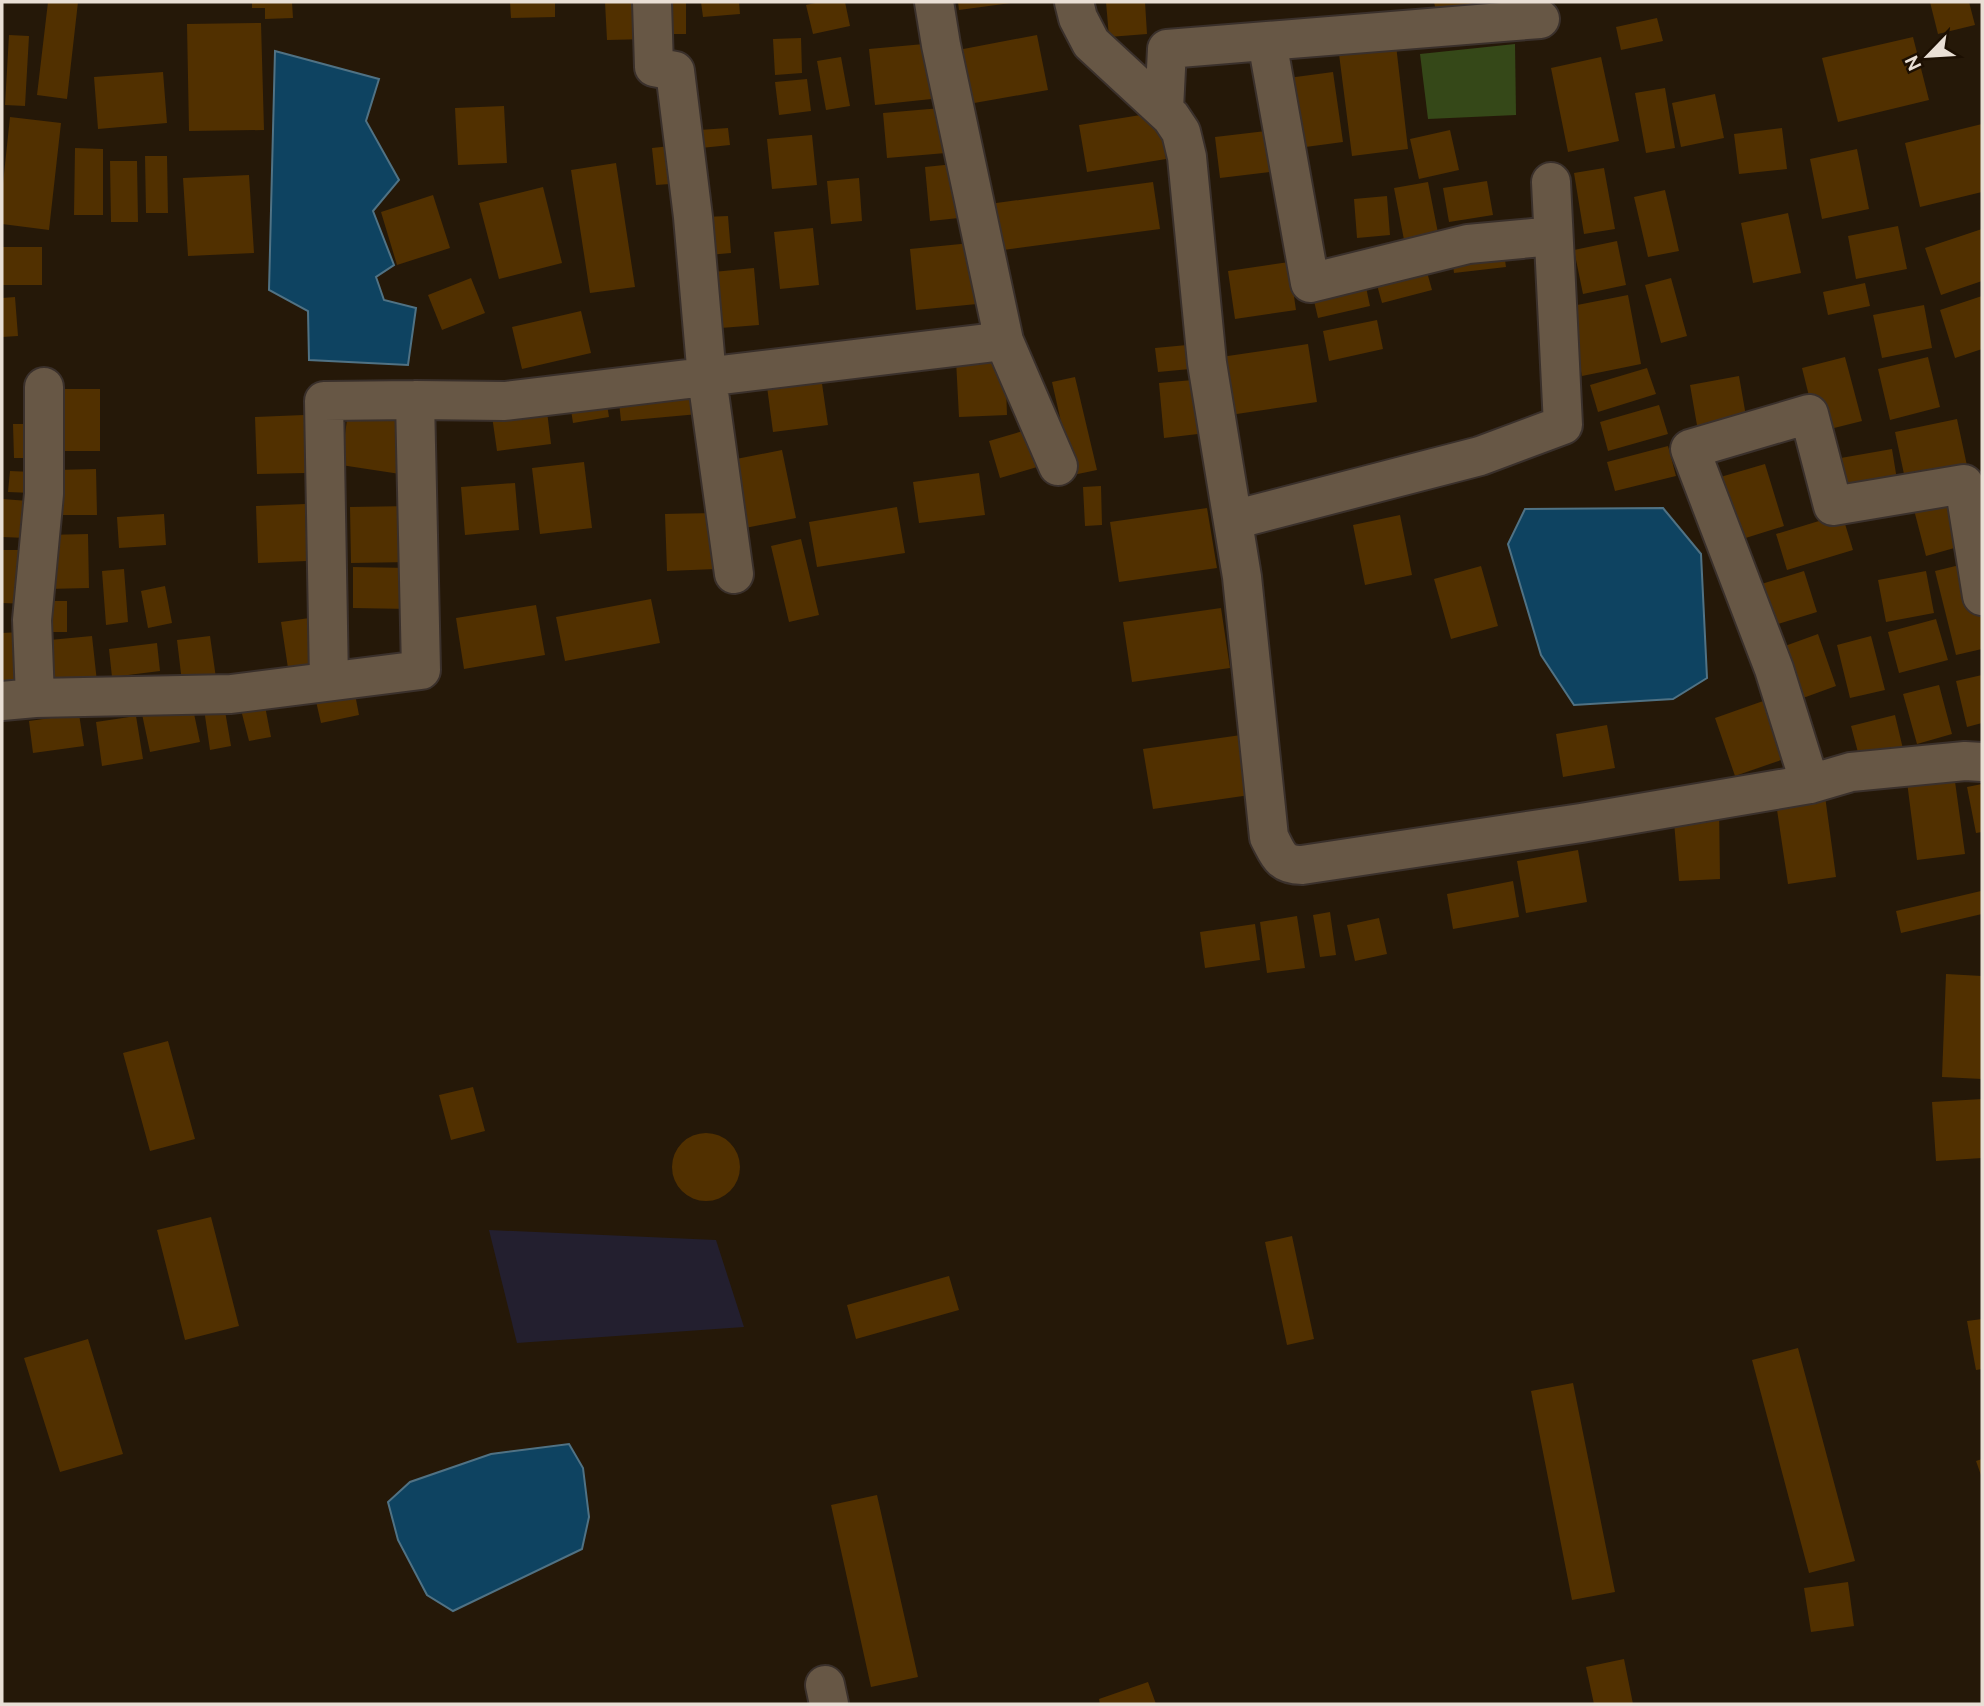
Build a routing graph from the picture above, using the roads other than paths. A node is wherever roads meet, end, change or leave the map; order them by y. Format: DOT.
graph roads {
  1 [pos="652,2"];
  2 [pos="934,2"];
  3 [pos="1074,2"];
  4 [pos="1540,19"];
  5 [pos="1267,41"];
  6 [pos="1164,109"];
  7 [pos="1551,182"];
  8 [pos="1553,236"];
  9 [pos="1004,341"];
  10 [pos="707,378"];
  11 [pos="44,387"];
  12 [pos="415,400"];
  13 [pos="1058,466"];
  14 [pos="1233,520"];
  15 [pos="734,574"];
  16 [pos="1982,596"];
  17 [pos="329,681"];
  18 [pos="19,700"];
  19 [pos="1982,762"];
  20 [pos="1810,784"];
  1 -- 10 [label="street"];
  2 -- 9 [label="street"];
  3 -- 6 [label="street"];
  4 -- 5 [label="street"];
  5 -- 6 [label="street"];
  5 -- 8 [label="street"];
  6 -- 14 [label="street"];
  7 -- 8 [label="street"];
  8 -- 14 [label="street"];
  9 -- 10 [label="street"];
  9 -- 13 [label="street"];
  10 -- 12 [label="street"];
  10 -- 15 [label="street"];
  11 -- 18 [label="street"];
  12 -- 17 [label="street"];
  12 -- 17 [label="street"];
  14 -- 20 [label="street"];
  16 -- 20 [label="street"];
  17 -- 18 [label="street"];
  19 -- 20 [label="street"];
}
